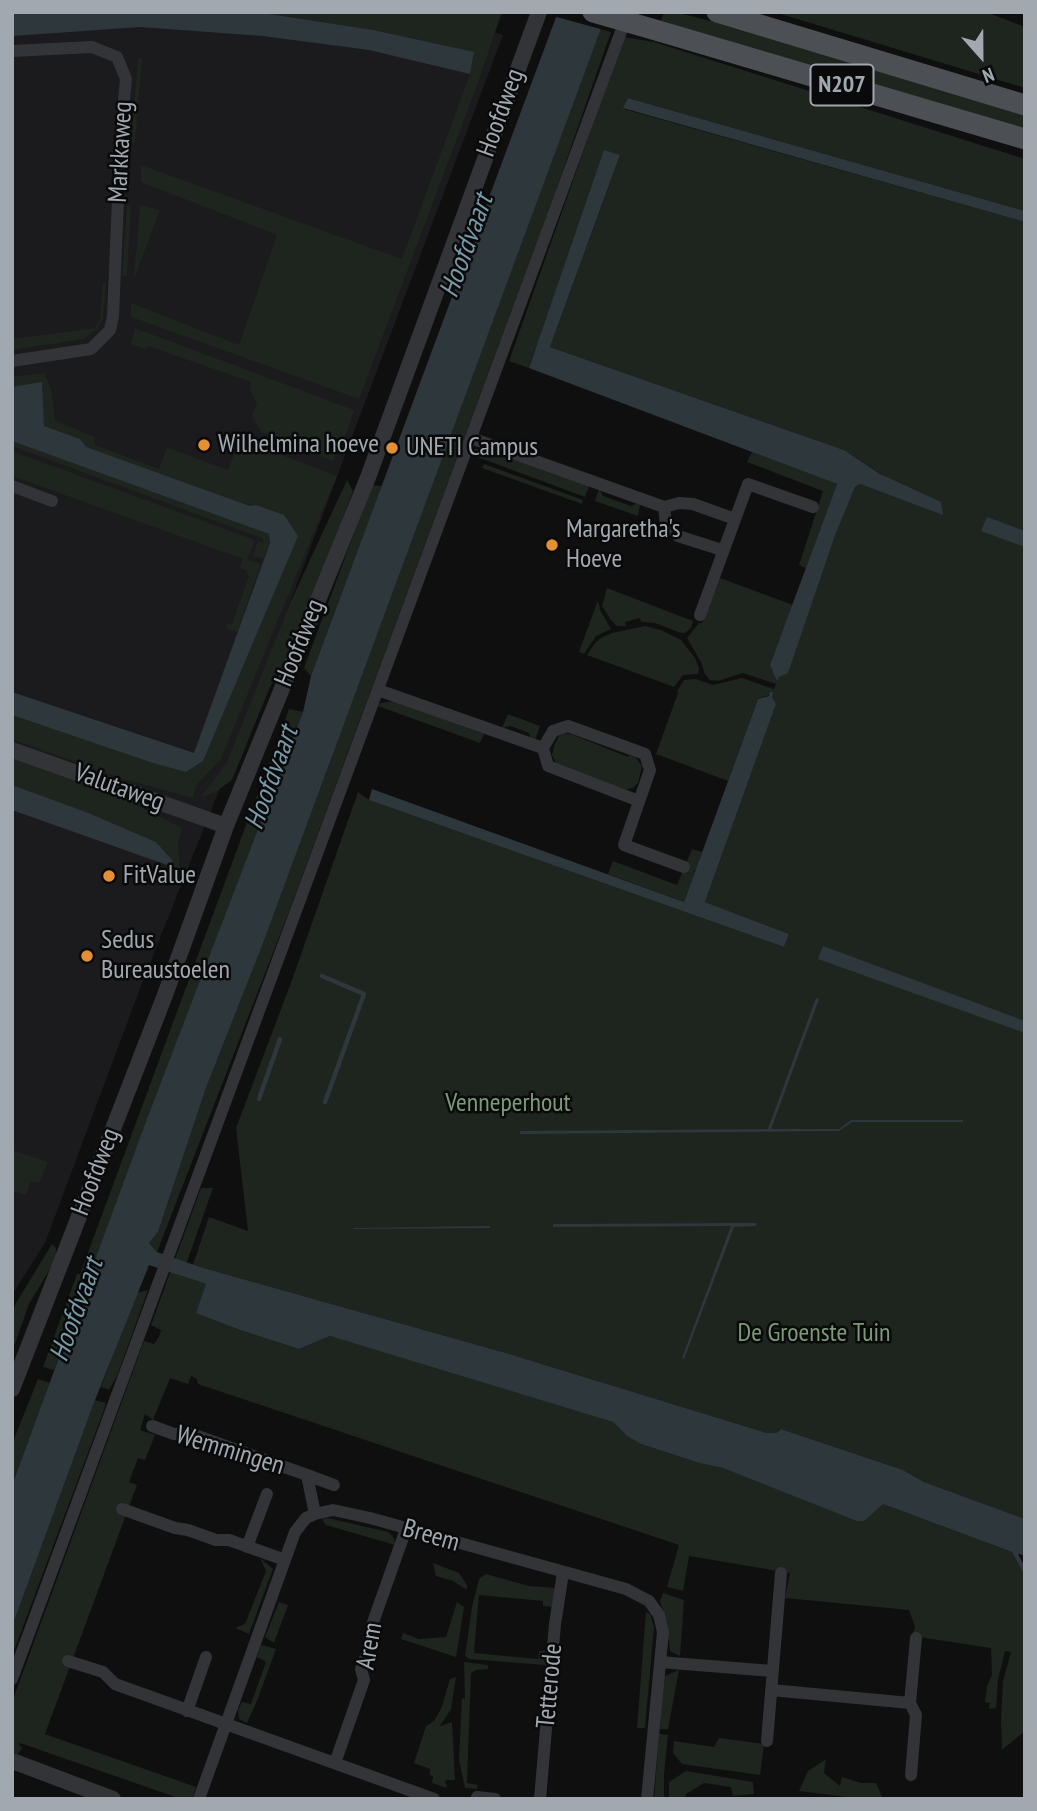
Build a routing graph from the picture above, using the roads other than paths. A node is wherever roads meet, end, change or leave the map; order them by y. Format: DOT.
graph roads {
  1 [pos="539,12"];
  2 [pos="593,12"];
  3 [pos="628,12"];
  4 [pos="717,12"];
  5 [pos="12,51"];
  6 [pos="1025,104"];
  7 [pos="1025,139"];
  8 [pos="12,361"];
  9 [pos="471,438"];
  10 [pos="12,486"];
  11 [pos="52,501"];
  12 [pos="664,507"];
  13 [pos="813,507"];
  14 [pos="734,519"];
  15 [pos="722,550"];
  16 [pos="700,615"];
  17 [pos="378,690"];
  18 [pos="543,748"];
  19 [pos="12,750"];
  20 [pos="639,801"];
  21 [pos="226,826"];
  22 [pos="684,867"];
  23 [pos="12,1389"];
  24 [pos="152,1426"];
  25 [pos="307,1475"];
  26 [pos="334,1485"];
  27 [pos="267,1494"];
  28 [pos="122,1508"];
  29 [pos="315,1514"];
  30 [pos="406,1529"];
  31 [pos="247,1547"];
  32 [pos="285,1560"];
  33 [pos="562,1573"];
  34 [pos="781,1573"];
  35 [pos="916,1638"];
  36 [pos="206,1657"];
  37 [pos="68,1661"];
  38 [pos="660,1662"];
  39 [pos="772,1671"];
  40 [pos="12,1679"];
  41 [pos="771,1690"];
  42 [pos="910,1703"];
  43 [pos="187,1710"];
  44 [pos="225,1724"];
  45 [pos="767,1741"];
  46 [pos="14,1762"];
  47 [pos="335,1763"];
  48 [pos="911,1775"];
  49 [pos="477,1797"];
  50 [pos="113,1799"];
  51 [pos="199,1799"];
  52 [pos="435,1799"];
  53 [pos="495,1799"];
  54 [pos="540,1799"];
  55 [pos="646,1799"];
  1 -- 21 [label="street, Hoofdweg"];
  2 -- 7 [label="main road, N207, bridge"];
  3 -- 9 [label="street"];
  4 -- 6 [label="main road, N207"];
  5 -- 8 [label="street, Markkaweg"];
  9 -- 12 [label="street"];
  9 -- 17 [label="street"];
  10 -- 11 [label="street"];
  12 -- 14 [label="street"];
  12 -- 15 [label="street"];
  13 -- 14 [label="street"];
  14 -- 15 [label="street"];
  15 -- 16 [label="street"];
  17 -- 18 [label="street"];
  17 -- 40 [label="street"];
  18 -- 20 [label="street"];
  18 -- 20 [label="street"];
  19 -- 21 [label="street, Valutaweg"];
  20 -- 22 [label="street"];
  21 -- 23 [label="street, Hoofdweg"];
  24 -- 25 [label="street, Wemmingen"];
  25 -- 26 [label="street, Wemmingen"];
  25 -- 29 [label="street, Wemmingen"];
  27 -- 31 [label="street, Wemmingen"];
  28 -- 31 [label="street"];
  29 -- 30 [label="street, Breem"];
  29 -- 32 [label="street"];
  30 -- 33 [label="street, Breem"];
  30 -- 47 [label="street, Arem"];
  31 -- 32 [label="street"];
  32 -- 44 [label="street"];
  33 -- 38 [label="street, Breem"];
  33 -- 54 [label="street, Tetterode"];
  34 -- 39 [label="street"];
  35 -- 42 [label="street"];
  36 -- 43 [label="street"];
  37 -- 43 [label="street"];
  38 -- 39 [label="street"];
  38 -- 55 [label="street, Breem"];
  39 -- 41 [label="street"];
  41 -- 42 [label="street"];
  41 -- 45 [label="street"];
  42 -- 48 [label="street"];
  43 -- 44 [label="street"];
  44 -- 47 [label="street"];
  44 -- 51 [label="street"];
  46 -- 50 [label="street"];
  47 -- 52 [label="street"];
  49 -- 53 [label="street"];
}
